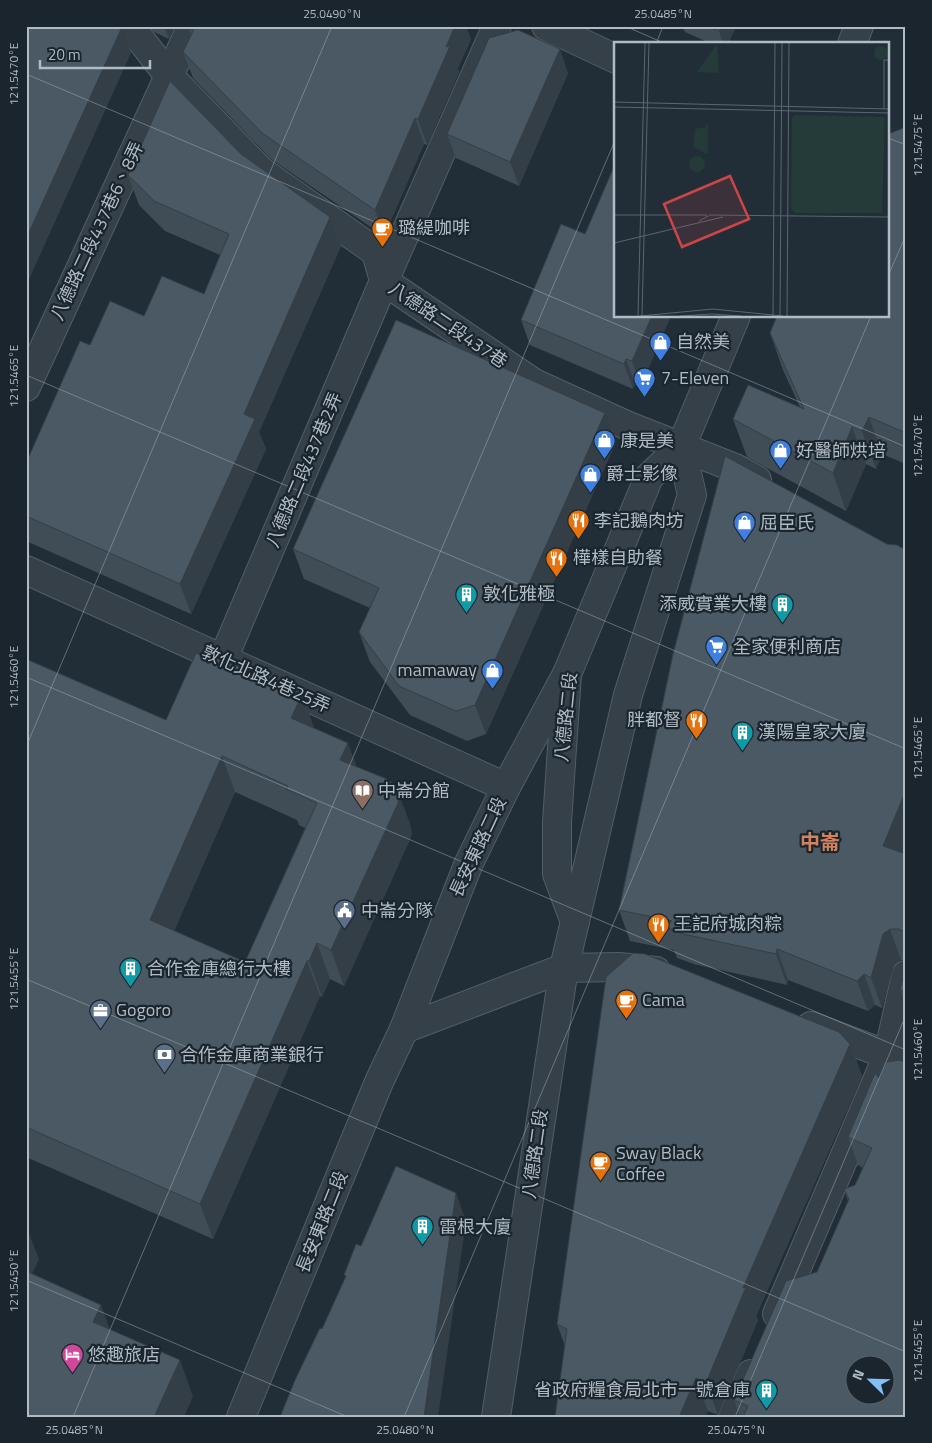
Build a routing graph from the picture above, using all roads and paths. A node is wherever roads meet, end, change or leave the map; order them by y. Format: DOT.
graph roads {
  1 [pos="130,26"];
  2 [pos="192,26"];
  3 [pos="497,26"];
  4 [pos="546,26"];
  5 [pos="859,26"];
  6 [pos="853,42"];
  7 [pos="614,58"];
  8 [pos="169,76"];
  9 [pos="384,281"];
  10 [pos="735,318"];
  11 [pos="26,387"];
  12 [pos="681,447"];
  13 [pos="778,491"];
  14 [pos="26,570"];
  15 [pos="223,659"];
  16 [pos="567,674"];
  17 [pos="506,786"];
  18 [pos="575,922"];
  19 [pos="564,968"];
  20 [pos="906,974"];
  21 [pos="679,976"];
  22 [pos="788,1017"];
  23 [pos="404,1028"];
  24 [pos="897,1058"];
  25 [pos="241,1417"];
  26 [pos="496,1417"];
  27 [pos="733,1417"];
  1 -- 8 [label="street, 八德路二段437巷"];
  2 -- 8 [label="street, 八德路二段437巷6、8弄"];
  3 -- 9 [label="street, 八德路二段437巷2弄"];
  4 -- 7 [label="street"];
  5 -- 6 [label="street"];
  8 -- 9 [label="street, 八德路二段437巷"];
  8 -- 11 [label="street, 八德路二段437巷6、8弄"];
  9 -- 12 [label="street, 八德路二段437巷"];
  9 -- 15 [label="street, 八德路二段437巷2弄"];
  10 -- 12 [label="street, 八德路二段"];
  12 -- 13 [label="street, 八德路二段437巷"];
  12 -- 16 [label="street, 八德路二段"];
  12 -- 18 [label="street, 八德路二段"];
  14 -- 15 [label="street, 敦化北路4巷25弄"];
  15 -- 17 [label="street, 敦化北路4巷25弄"];
  16 -- 17 [label="street, 長安東路二段"];
  16 -- 18 [label="street, 八德路二段"];
  17 -- 23 [label="street, 長安東路二段"];
  18 -- 19 [label="street, 八德路二段"];
  19 -- 21 [label="street"];
  19 -- 23 [label="street"];
  19 -- 26 [label="street, 八德路二段"];
  20 -- 24 [label="street"];
  22 -- 24 [label="street"];
  23 -- 25 [label="street, 長安東路二段"];
  24 -- 27 [label="street"];
}
